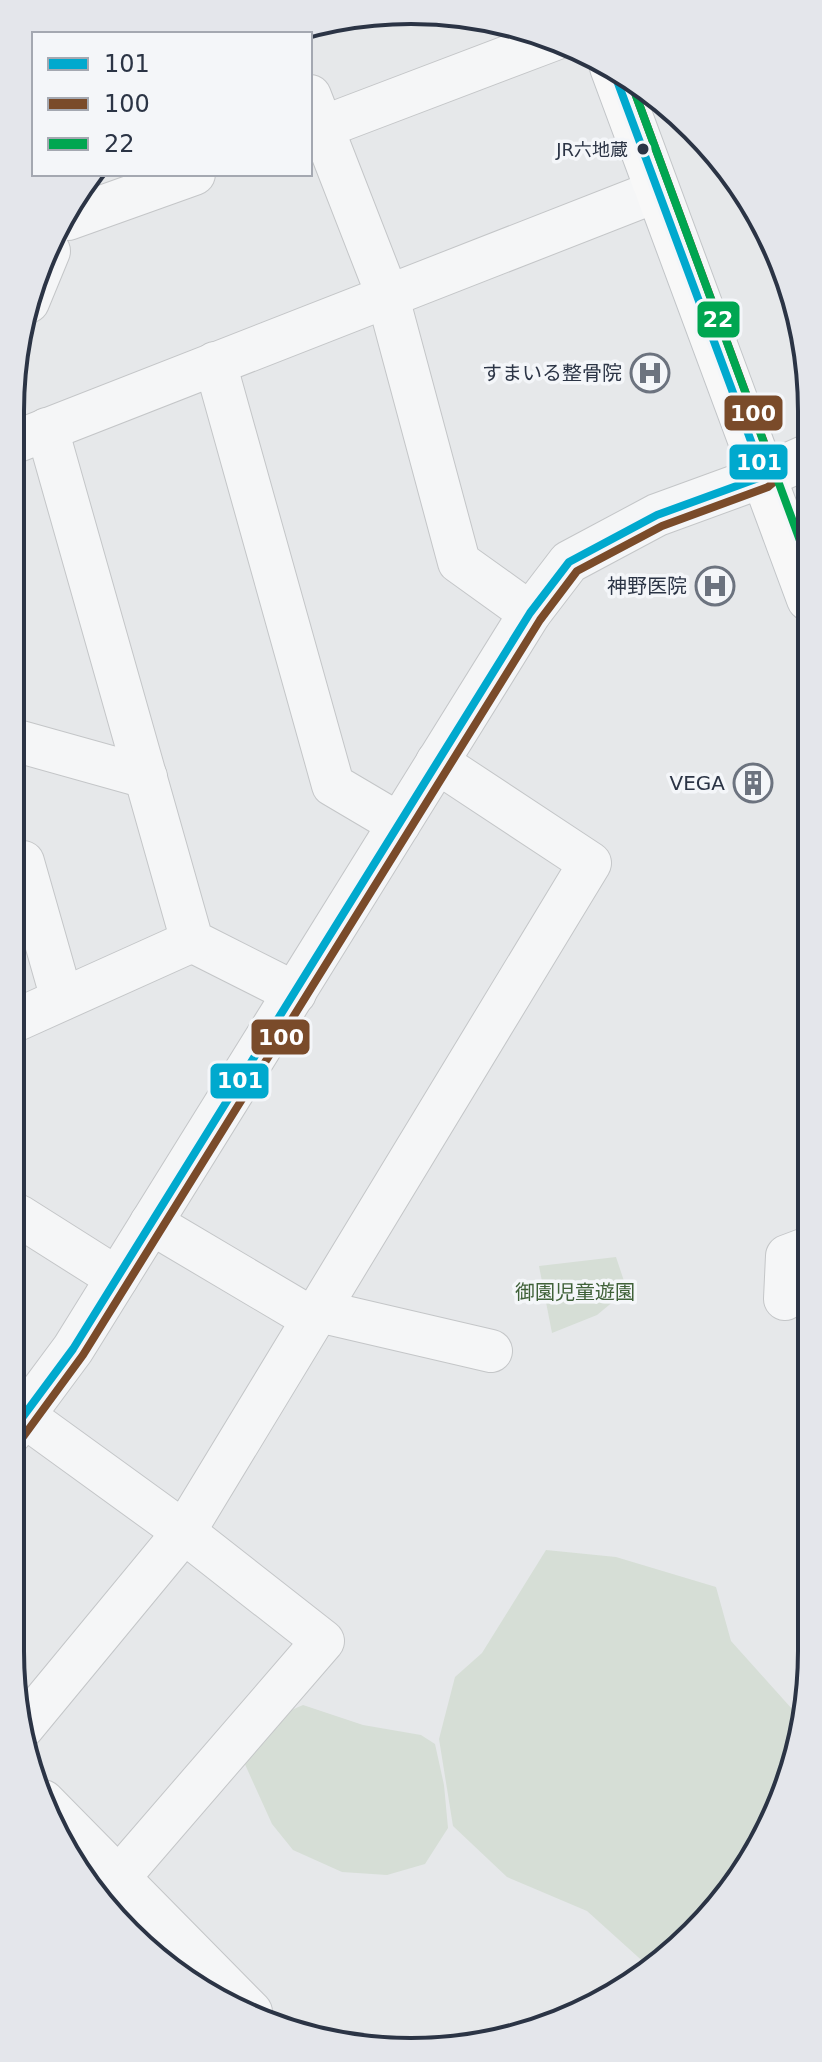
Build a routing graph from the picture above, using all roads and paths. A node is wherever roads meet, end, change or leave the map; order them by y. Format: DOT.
graph roads {
  1 [pos="536,45"];
  2 [pos="618,84"];
  3 [pos="314,119"];
  4 [pos="188,176"];
  5 [pos="657,191"];
  6 [pos="77,216"];
  7 [pos="387,294"];
  8 [pos="215,363"];
  9 [pos="29,437"];
  10 [pos="798,461"];
  11 [pos="764,476"];
  12 [pos="798,569"];
  13 [pos="530,613"];
  14 [pos="24,743"];
  15 [pos="437,762"];
  16 [pos="146,777"];
  17 [pos="399,824"];
  18 [pos="24,866"];
  19 [pos="192,941"];
  20 [pos="295,993"];
  21 [pos="62,999"];
  22 [pos="24,1017"];
  23 [pos="24,1219"];
  24 [pos="151,1223"];
  25 [pos="798,1252"];
  26 [pos="117,1278"];
  27 [pos="785,1299"];
  28 [pos="316,1315"];
  29 [pos="491,1351"];
  30 [pos="24,1416"];
  31 [pos="24,1429"];
  32 [pos="184,1532"];
  33 [pos="30,1719"];
  34 [pos="83,1852"];
  35 [pos="120,1876"];
  36 [pos="235,1995"];
  1 -- 3 [label="street"];
  2 -- 5 [label="main road"];
  3 -- 7 [label="street"];
  4 -- 6 [label="street"];
  5 -- 7 [label="street"];
  5 -- 11 [label="main road"];
  7 -- 8 [label="street"];
  7 -- 13 [label="street"];
  8 -- 9 [label="street"];
  8 -- 17 [label="street"];
  9 -- 16 [label="street"];
  10 -- 11 [label="street"];
  11 -- 12 [label="main road"];
  11 -- 13 [label="street"];
  13 -- 15 [label="street"];
  14 -- 16 [label="street"];
  15 -- 17 [label="street"];
  15 -- 28 [label="street"];
  16 -- 19 [label="street"];
  17 -- 20 [label="street"];
  18 -- 21 [label="street"];
  19 -- 20 [label="street"];
  19 -- 21 [label="street"];
  20 -- 24 [label="street"];
  21 -- 22 [label="street"];
  23 -- 26 [label="street"];
  24 -- 26 [label="street"];
  24 -- 28 [label="street"];
  25 -- 27 [label="street"];
  26 -- 30 [label="street"];
  28 -- 29 [label="street"];
  28 -- 32 [label="street"];
  31 -- 32 [label="street"];
  32 -- 33 [label="street"];
  32 -- 35 [label="street"];
  34 -- 35 [label="street"];
  35 -- 36 [label="street"];
}
